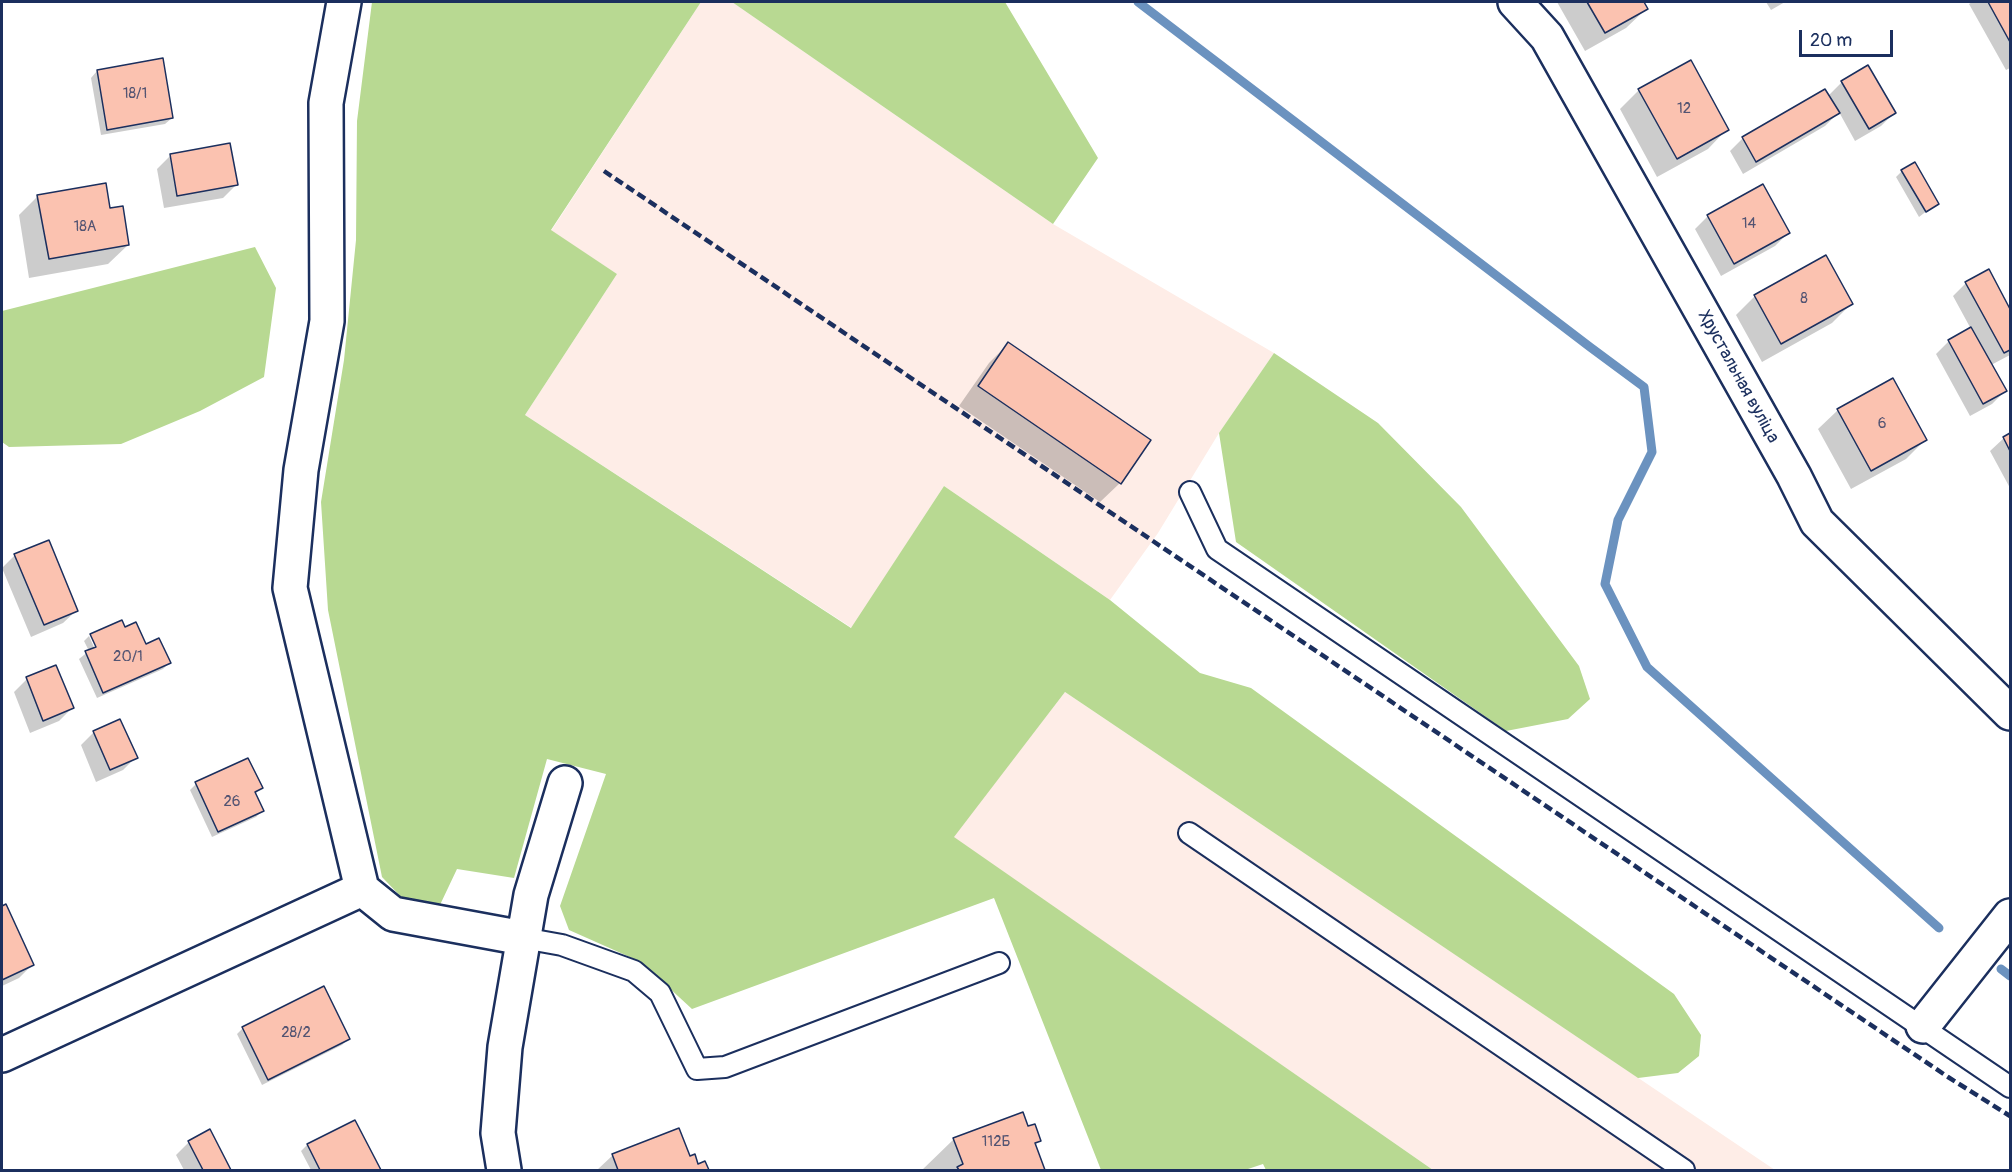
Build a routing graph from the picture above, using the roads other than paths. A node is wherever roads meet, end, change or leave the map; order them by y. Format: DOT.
graph roads {
  1 [pos="344,2"];
  2 [pos="1515,2"];
  3 [pos="1190,492"];
  4 [pos="2010,714"];
  5 [pos="565,783"];
  6 [pos="1189,833"];
  7 [pos="362,889"];
  8 [pos="2010,916"];
  9 [pos="523,938"];
  10 [pos="999,963"];
  11 [pos="1923,1026"];
  12 [pos="2,1055"];
  13 [pos="2010,1086"];
  14 [pos="504,1170"];
  15 [pos="1684,1170"];
  1 -- 7 [label="street"];
  2 -- 4 [label="street, Хрустальная вуліца"];
  3 -- 11 [label="lane"];
  5 -- 9 [label="street"];
  6 -- 15 [label="lane"];
  7 -- 9 [label="street"];
  7 -- 12 [label="street"];
  8 -- 11 [label="street"];
  9 -- 10 [label="lane"];
  9 -- 14 [label="street"];
  11 -- 13 [label="lane"];
}
